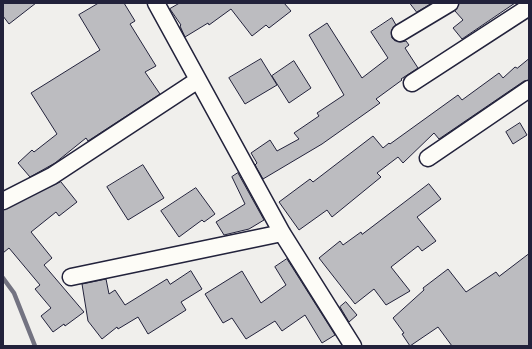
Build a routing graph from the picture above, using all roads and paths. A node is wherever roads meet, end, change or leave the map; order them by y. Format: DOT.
graph roads {
  1 [pos="156,3"];
  2 [pos="450,3"];
  3 [pos="529,7"];
  4 [pos="400,33"];
  5 [pos="198,80"];
  6 [pos="412,83"];
  7 [pos="529,89"];
  8 [pos="428,158"];
  9 [pos="3,201"];
  10 [pos="282,233"];
  11 [pos="70,277"];
  12 [pos="353,346"];
  1 -- 5 [label="street"];
  2 -- 4 [label="street"];
  3 -- 6 [label="street"];
  5 -- 9 [label="street"];
  5 -- 10 [label="street"];
  7 -- 8 [label="street"];
  10 -- 11 [label="street"];
  10 -- 12 [label="street"];
}
